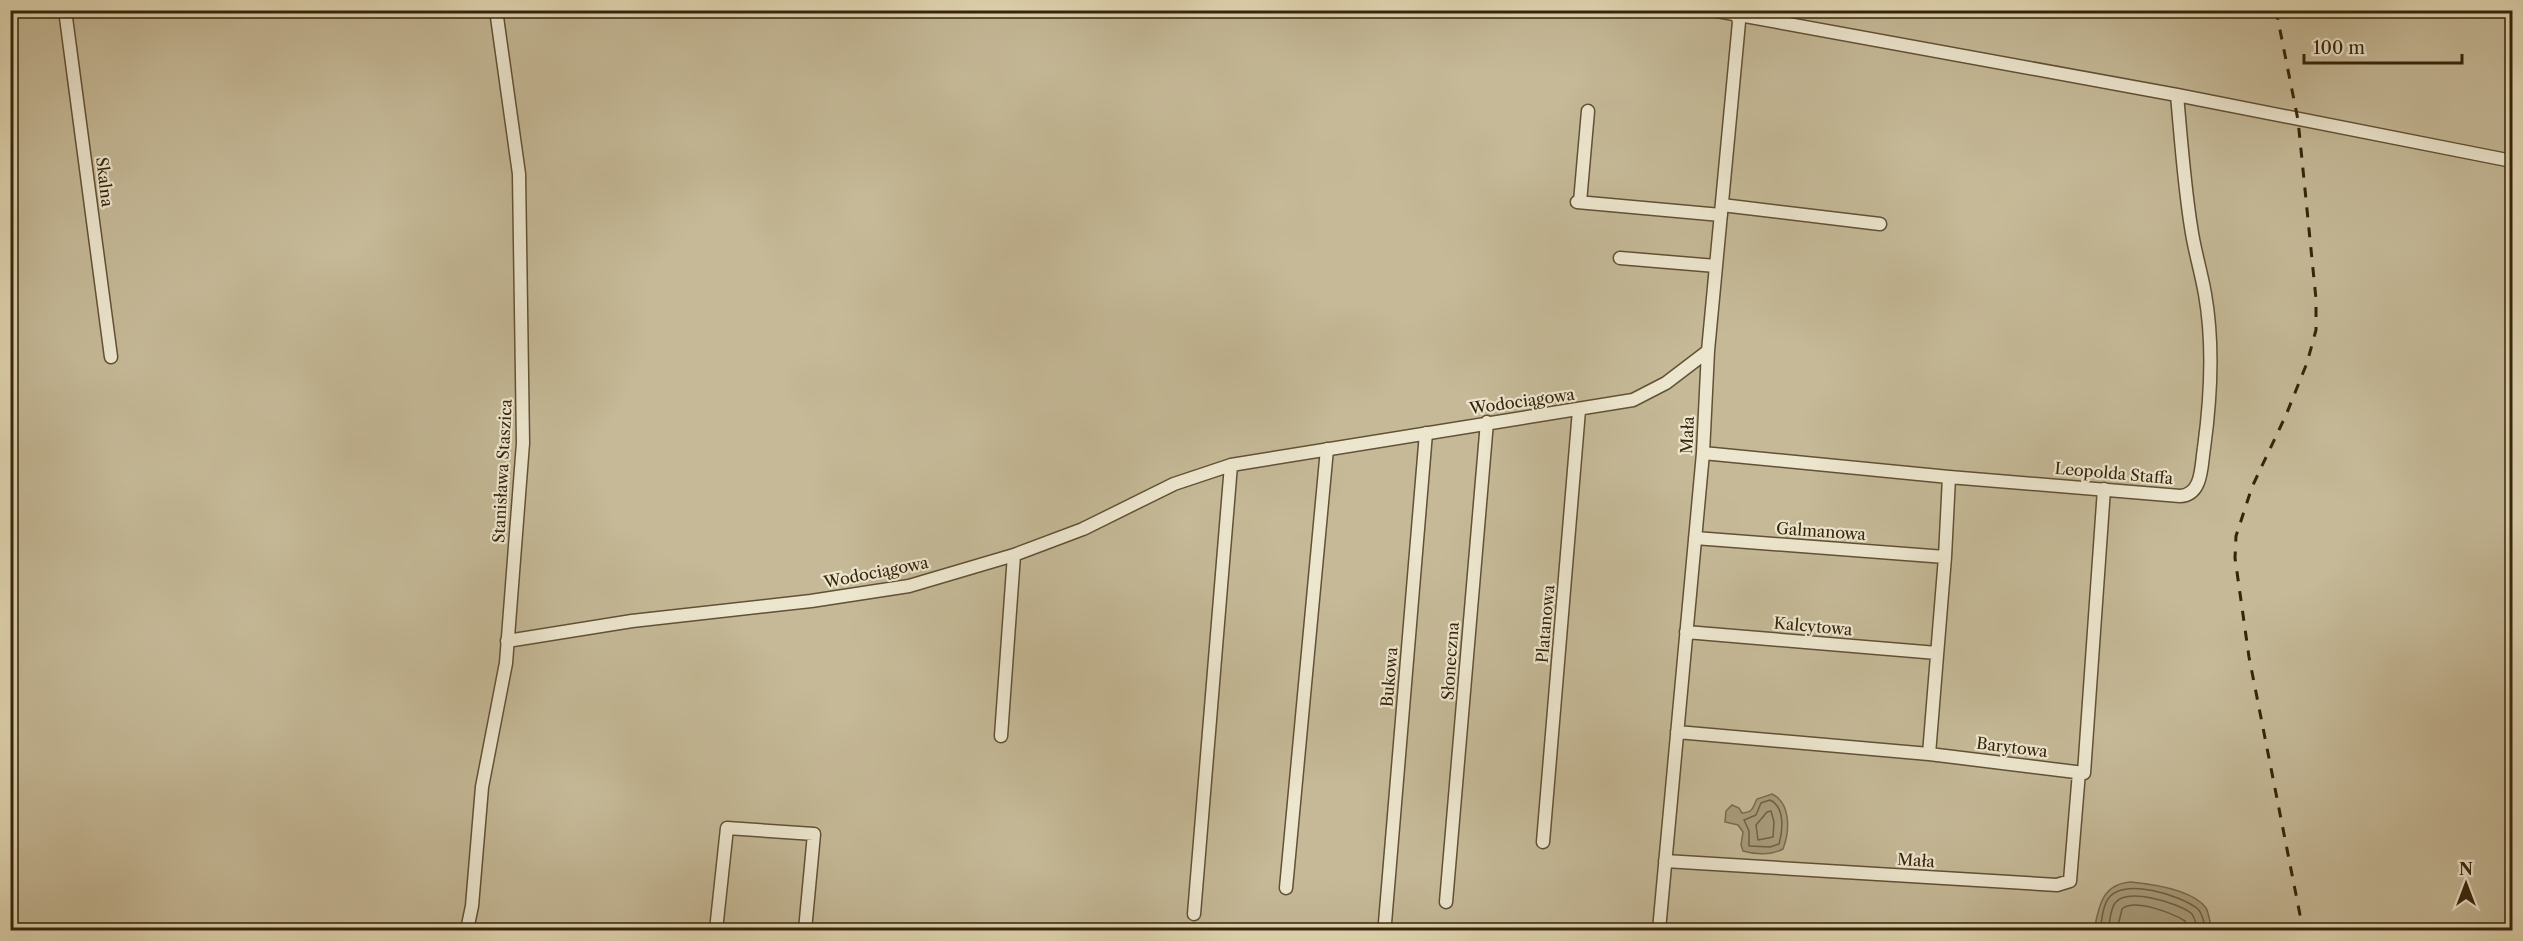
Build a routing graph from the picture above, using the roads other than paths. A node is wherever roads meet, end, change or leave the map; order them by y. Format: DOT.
graph roads {
  1 [pos="65,10"];
  2 [pos="496,10"];
  3 [pos="1712,10"];
  4 [pos="1736,13"];
  5 [pos="2177,95"];
  6 [pos="1588,111"];
  7 [pos="2512,161"];
  8 [pos="1722,210"];
  9 [pos="1880,224"];
  10 [pos="1620,258"];
  11 [pos="1716,266"];
  12 [pos="1708,351"];
  13 [pos="111,357"];
  14 [pos="1580,410"];
  15 [pos="1487,422"];
  16 [pos="1426,433"];
  17 [pos="1327,449"];
  18 [pos="1703,453"];
  19 [pos="1231,465"];
  20 [pos="1948,477"];
  21 [pos="2104,489"];
  22 [pos="1695,538"];
  23 [pos="1014,555"];
  24 [pos="1945,557"];
  25 [pos="1686,633"];
  26 [pos="507,640"];
  27 [pos="1937,653"];
  28 [pos="1677,732"];
  29 [pos="1001,736"];
  30 [pos="1929,754"];
  31 [pos="2079,772"];
  32 [pos="1543,842"];
  33 [pos="1665,861"];
  34 [pos="1286,888"];
  35 [pos="1446,902"];
  36 [pos="1194,914"];
  37 [pos="1385,923"];
  38 [pos="467,930"];
  39 [pos="716,930"];
  40 [pos="805,930"];
  41 [pos="1659,930"];
  1 -- 13 [label="street, Skalna"];
  2 -- 26 [label="street, Stanisława Staszica"];
  3 -- 4 [label="street"];
  4 -- 5 [label="street"];
  4 -- 8 [label="street, Mała"];
  5 -- 7 [label="street"];
  5 -- 21 [label="street, Leopolda Staffa"];
  6 -- 8 [label="street"];
  8 -- 9 [label="street"];
  8 -- 11 [label="street, Mała"];
  10 -- 11 [label="street"];
  11 -- 12 [label="street, Mała"];
  12 -- 14 [label="street, Wodociągowa"];
  12 -- 18 [label="street, Mała"];
  14 -- 15 [label="street, Wodociągowa"];
  14 -- 32 [label="street, Platanowa"];
  15 -- 16 [label="street, Wodociągowa"];
  15 -- 35 [label="street, Słoneczna"];
  16 -- 17 [label="street, Wodociągowa"];
  16 -- 37 [label="street, Bukowa"];
  17 -- 19 [label="street, Wodociągowa"];
  17 -- 34 [label="street"];
  18 -- 20 [label="street, Leopolda Staffa"];
  18 -- 22 [label="street, Mała"];
  19 -- 23 [label="street, Wodociągowa"];
  19 -- 36 [label="street"];
  20 -- 21 [label="street, Leopolda Staffa"];
  20 -- 24 [label="street"];
  21 -- 31 [label="street"];
  22 -- 24 [label="street, Galmanowa"];
  22 -- 25 [label="street, Mała"];
  23 -- 26 [label="street, Wodociągowa"];
  23 -- 29 [label="street"];
  24 -- 27 [label="street"];
  25 -- 27 [label="street, Kalcytowa"];
  25 -- 28 [label="street, Mała"];
  26 -- 38 [label="street, Stanisława Staszica"];
  27 -- 30 [label="street"];
  28 -- 30 [label="street, Barytowa"];
  28 -- 33 [label="street, Mała"];
  30 -- 31 [label="street, Barytowa"];
  31 -- 33 [label="street, Mała"];
  33 -- 41 [label="street, Mała"];
  39 -- 40 [label="street"];
}
